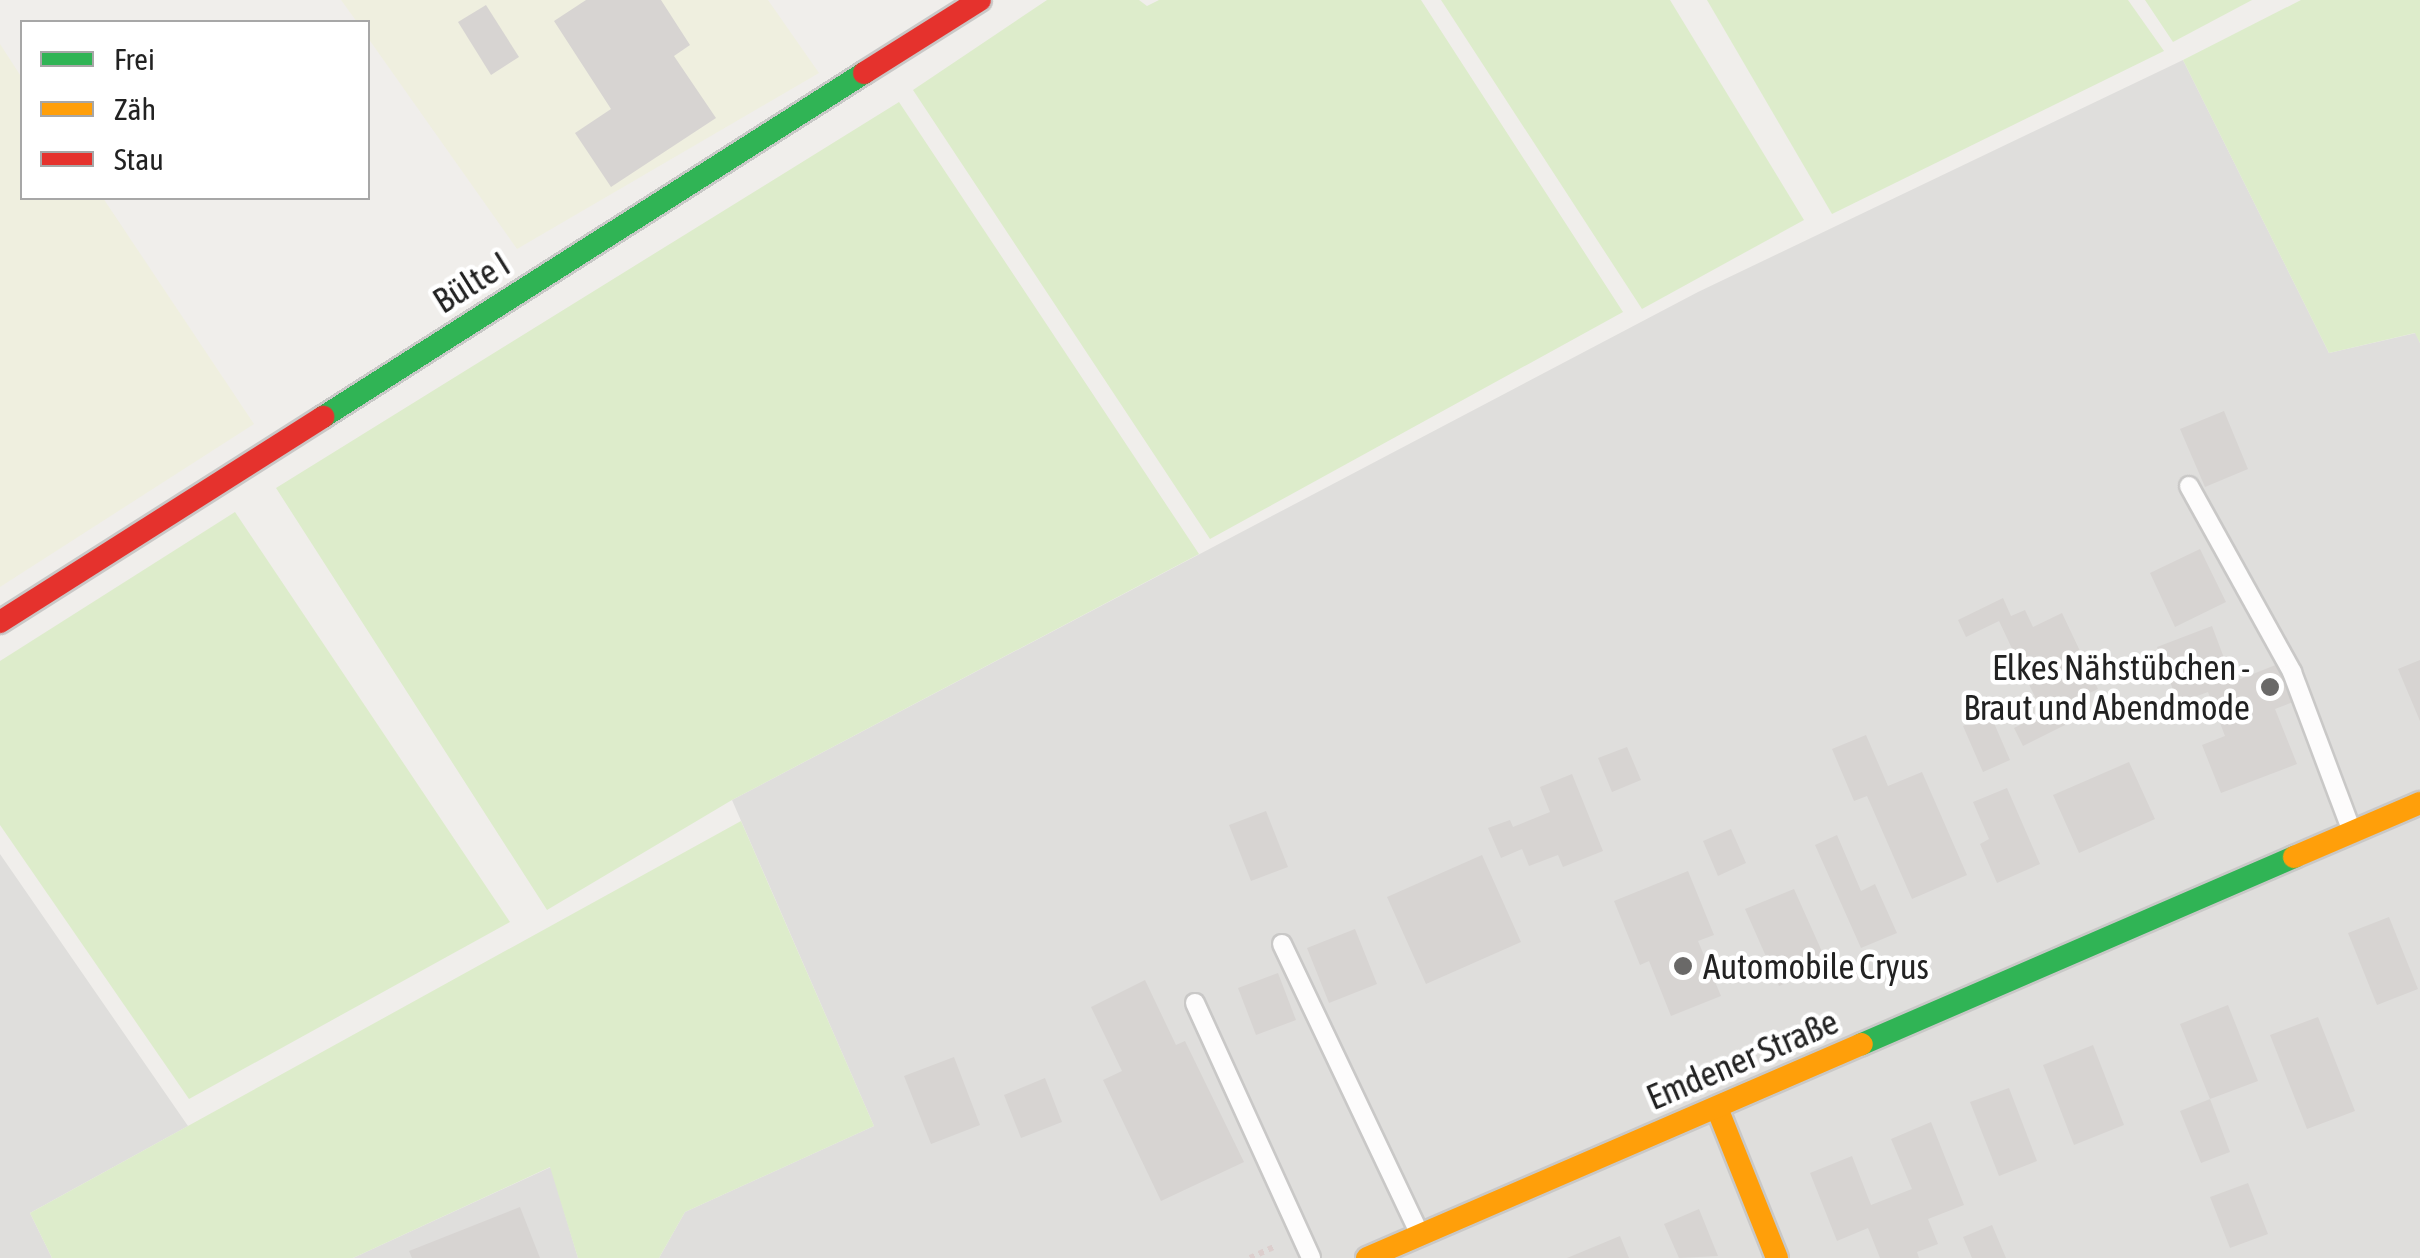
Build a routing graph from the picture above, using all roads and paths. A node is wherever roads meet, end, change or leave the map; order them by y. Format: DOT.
graph roads {
  1 [pos="980,0"];
  2 [pos="2189,486"];
  3 [pos="0,622"];
  4 [pos="2420,803"];
  5 [pos="2352,832"];
  6 [pos="1282,944"];
  7 [pos="1195,1003"];
  8 [pos="1717,1108"];
  9 [pos="1420,1235"];
  10 [pos="1311,1258"];
  11 [pos="1367,1258"];
  12 [pos="1777,1258"];
  1 -- 3 [label="street, Bülte I"];
  2 -- 5 [label="lane"];
  4 -- 5 [label="street, Emdener Straße"];
  5 -- 8 [label="street, Emdener Straße"];
  6 -- 9 [label="lane"];
  7 -- 10 [label="lane"];
  8 -- 9 [label="street, Emdener Straße"];
  8 -- 12 [label="street"];
  9 -- 11 [label="street, Emdener Straße"];
}
